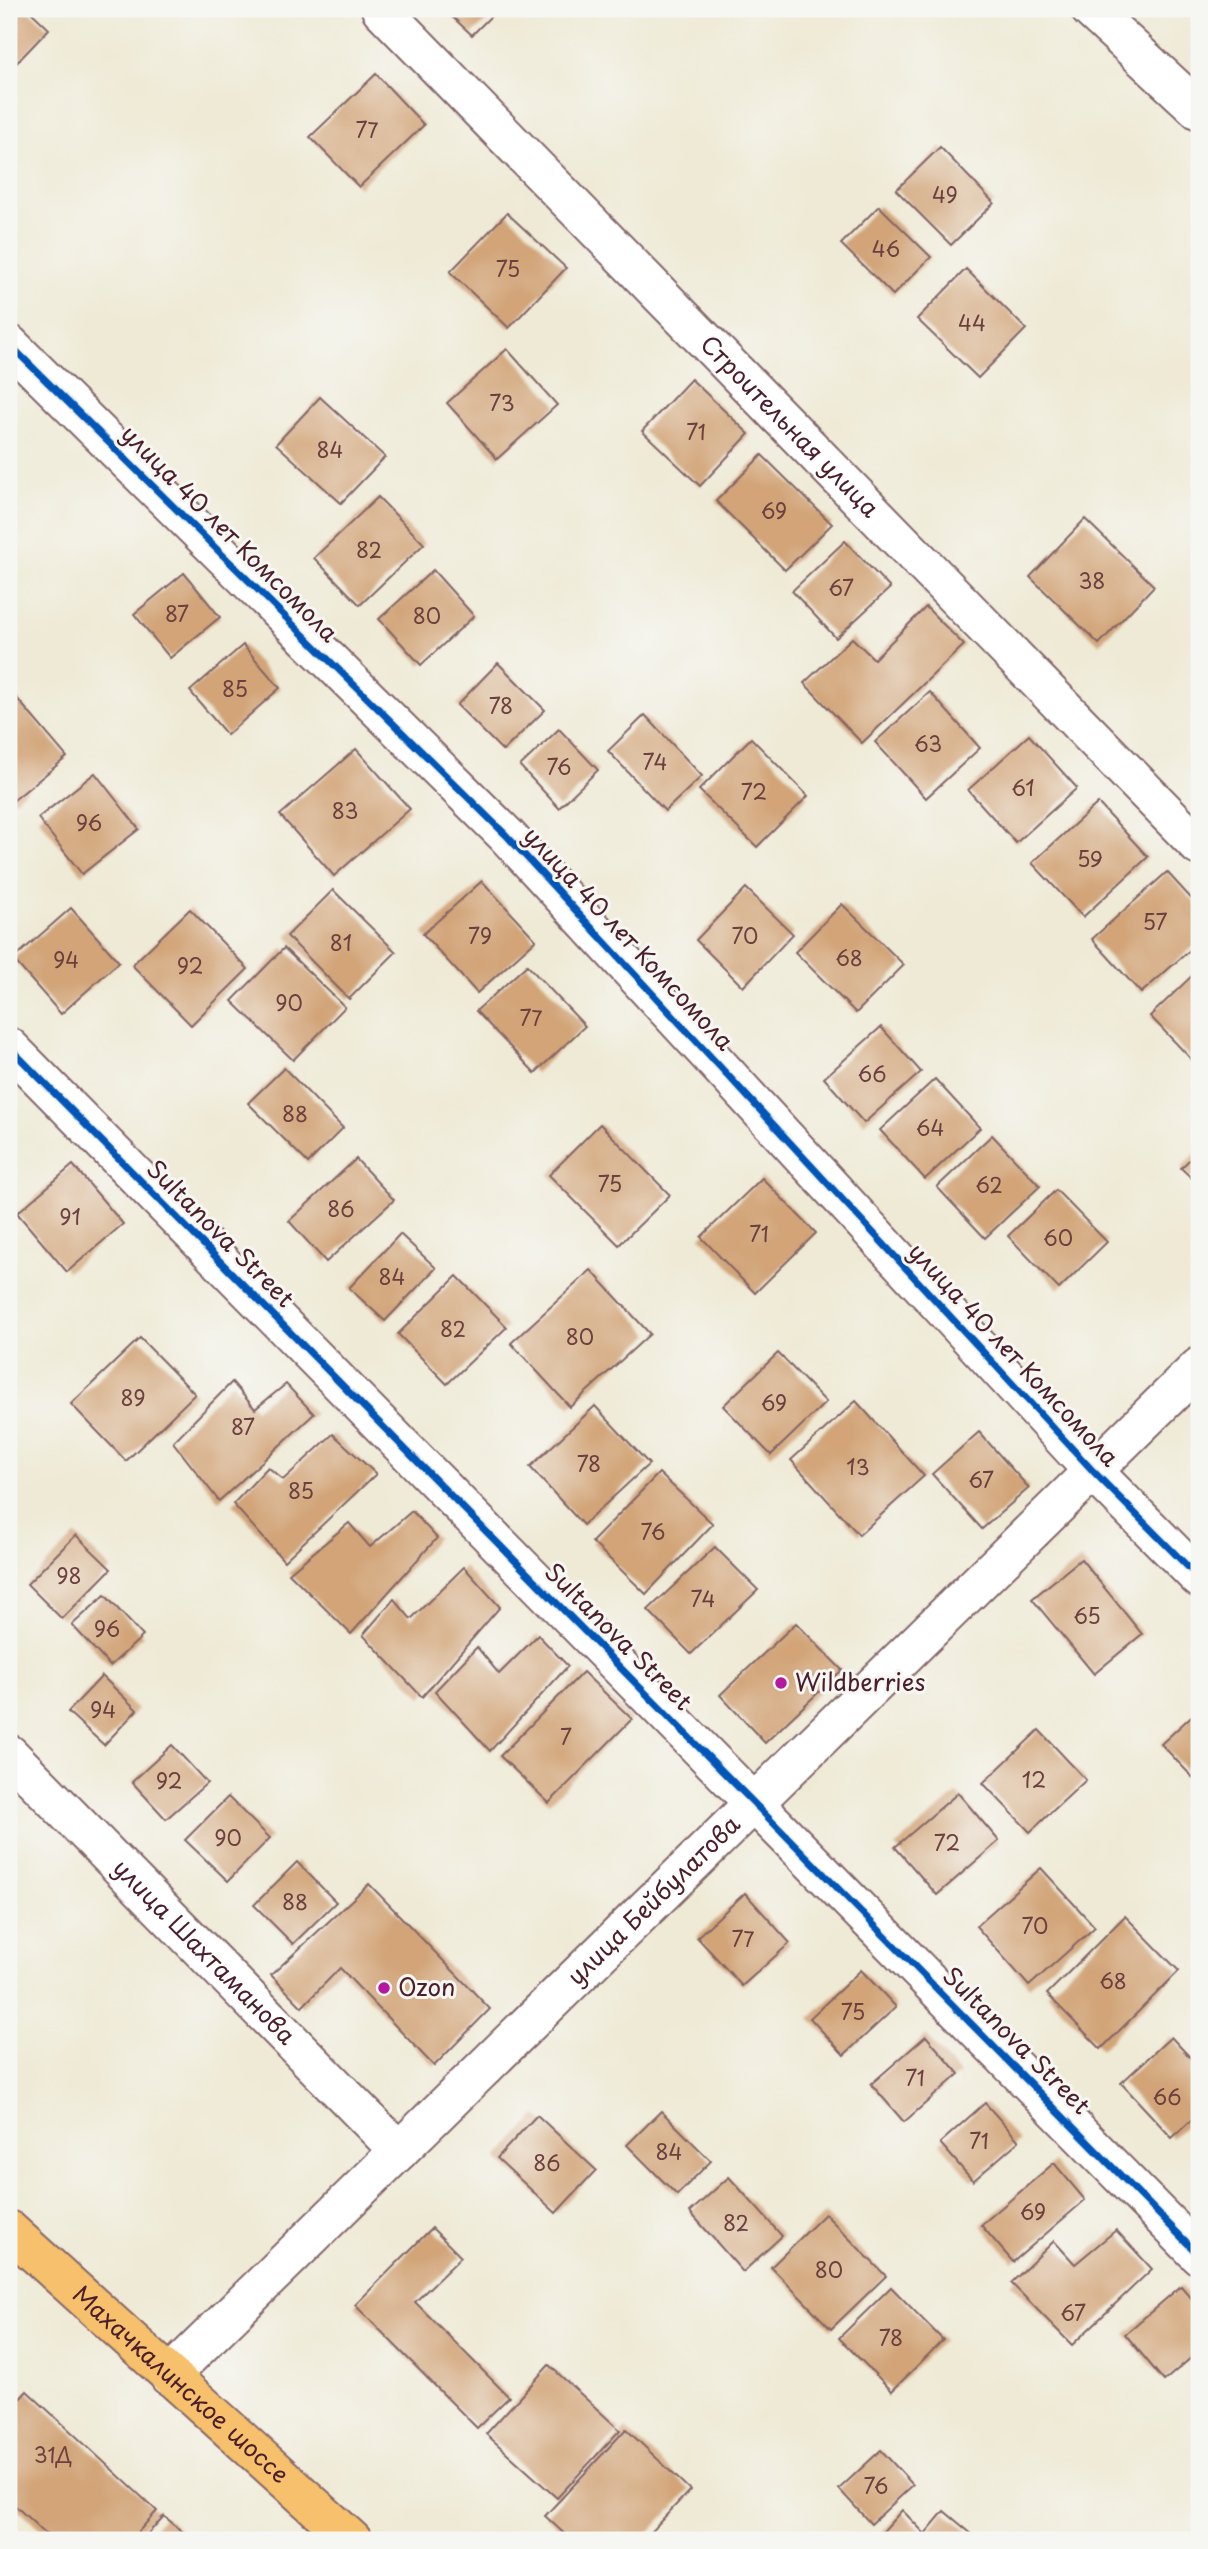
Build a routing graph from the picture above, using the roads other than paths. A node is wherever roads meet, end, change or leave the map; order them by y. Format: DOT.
graph roads {
  1 [pos="381,9"];
  2 [pos="1090,9"];
  3 [pos="1199,110"];
  4 [pos="9,344"];
  5 [pos="1199,846"];
  6 [pos="9,1047"];
  7 [pos="1199,1367"];
  8 [pos="1093,1471"];
  9 [pos="1199,1578"];
  10 [pos="9,1754"];
  11 [pos="754,1803"];
  12 [pos="399,2151"];
  13 [pos="9,2230"];
  14 [pos="1199,2255"];
  15 [pos="169,2376"];
  16 [pos="352,2540"];
  1 -- 5 [label="street, Строительная улица"];
  2 -- 3 [label="street"];
  4 -- 8 [label="street, улица 40 лет Комсомола"];
  6 -- 11 [label="street, Sultanova Street"];
  7 -- 8 [label="street, улица Бейбулатова"];
  8 -- 9 [label="street, улица 40 лет Комсомола"];
  8 -- 11 [label="street, улица Бейбулатова"];
  10 -- 12 [label="street, улица Шахтаманова"];
  11 -- 12 [label="street, улица Бейбулатова"];
  11 -- 14 [label="street, Sultanova Street"];
  12 -- 15 [label="street, улица Бейбулатова"];
  13 -- 15 [label="highway, Махачкалинское шоссе"];
  15 -- 16 [label="highway, Махачкалинское шоссе"];
}
